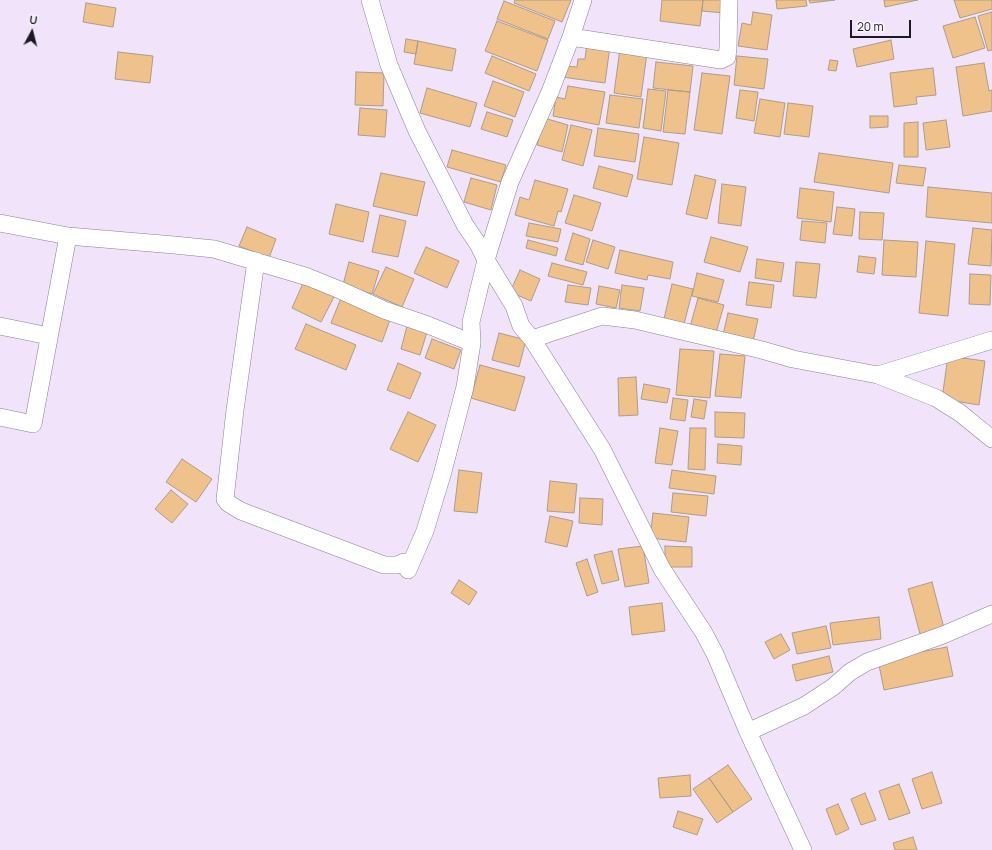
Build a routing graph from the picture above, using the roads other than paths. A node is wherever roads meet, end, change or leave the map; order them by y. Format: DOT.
graph roads {
  1 [pos="370,0"];
  2 [pos="582,0"];
  3 [pos="729,0"];
  4 [pos="571,37"];
  5 [pos="0,223"];
  6 [pos="68,236"];
  7 [pos="486,260"];
  8 [pos="256,261"];
  9 [pos="0,326"];
  10 [pos="49,336"];
  11 [pos="532,339"];
  12 [pos="992,340"];
  13 [pos="472,343"];
  14 [pos="878,375"];
  15 [pos="0,416"];
  16 [pos="992,439"];
  17 [pos="992,614"];
  18 [pos="748,732"];
  19 [pos="803,850"];
  1 -- 7 [label="street"];
  2 -- 4 [label="street"];
  3 -- 4 [label="street"];
  4 -- 7 [label="street"];
  5 -- 6 [label="street"];
  6 -- 8 [label="street"];
  6 -- 10 [label="street"];
  7 -- 11 [label="street"];
  7 -- 13 [label="street"];
  8 -- 13 [label="street"];
  8 -- 13 [label="street"];
  9 -- 10 [label="street"];
  10 -- 15 [label="street"];
  11 -- 14 [label="street"];
  11 -- 18 [label="street"];
  12 -- 14 [label="street"];
  14 -- 16 [label="street"];
  17 -- 18 [label="street"];
  18 -- 19 [label="street"];
}
